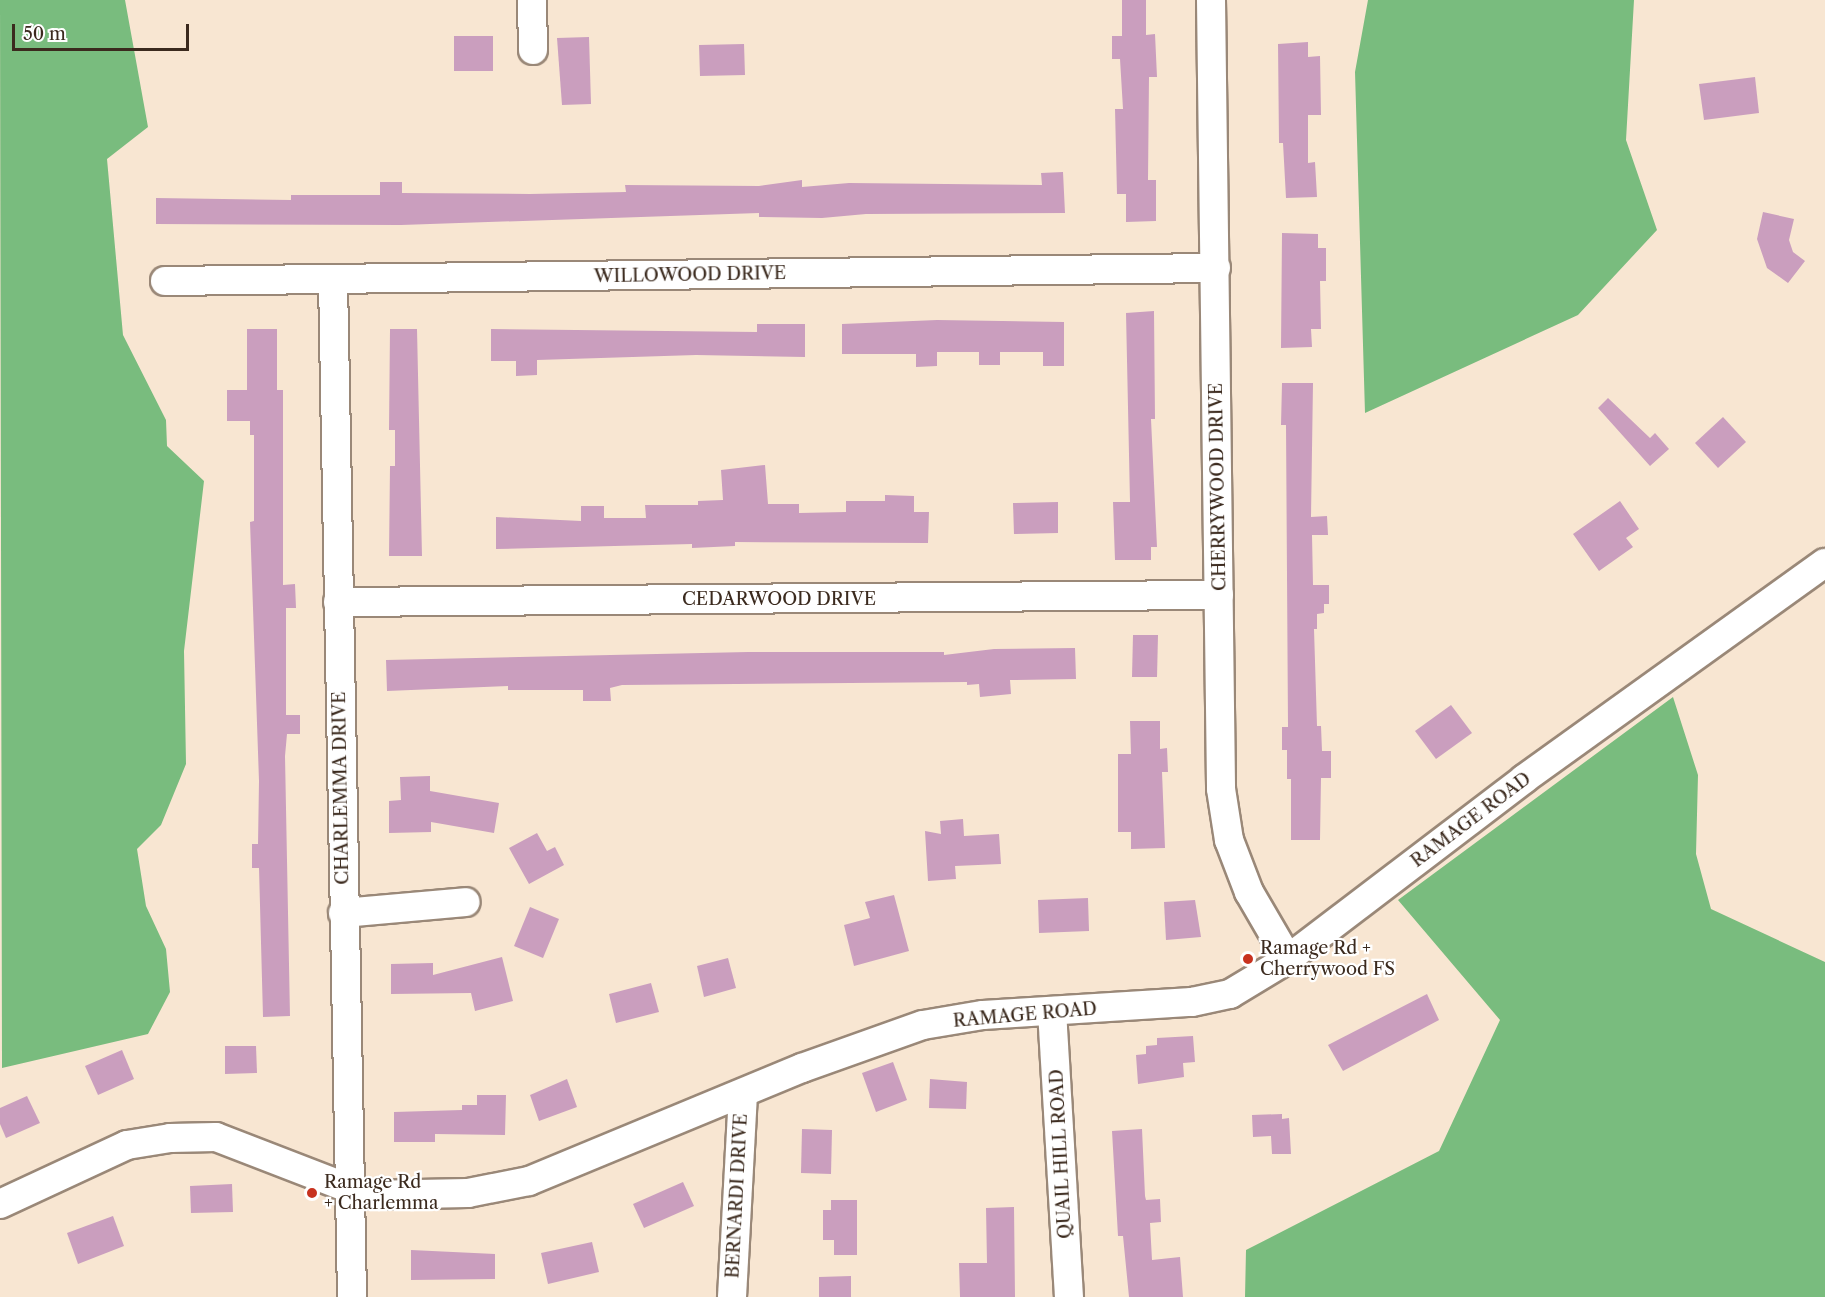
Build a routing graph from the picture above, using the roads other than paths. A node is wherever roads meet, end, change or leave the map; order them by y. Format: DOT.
graph roads {
  1 [pos="531,0"];
  2 [pos="1211,0"];
  3 [pos="533,50"];
  4 [pos="1216,268"];
  5 [pos="333,280"];
  6 [pos="165,281"];
  7 [pos="1825,562"];
  8 [pos="1219,595"];
  9 [pos="338,602"];
  10 [pos="466,902"];
  11 [pos="343,913"];
  12 [pos="1288,959"];
  13 [pos="1052,1011"];
  14 [pos="742,1094"];
  15 [pos="349,1190"];
  16 [pos="0,1204"];
  17 [pos="352,1297"];
  18 [pos="732,1297"];
  19 [pos="1069,1297"];
  1 -- 3 [label="street"];
  2 -- 4 [label="street, CHERRYWOOD DRIVE"];
  4 -- 5 [label="street, WILLOWOOD DRIVE"];
  4 -- 8 [label="street, CHERRYWOOD DRIVE"];
  5 -- 6 [label="street, WILLOWOOD DRIVE"];
  5 -- 9 [label="street, CHARLEMMA DRIVE"];
  7 -- 12 [label="street, RAMAGE ROAD"];
  8 -- 9 [label="street, CEDARWOOD DRIVE"];
  8 -- 12 [label="street, CHERRYWOOD DRIVE"];
  9 -- 11 [label="street, CHARLEMMA DRIVE"];
  10 -- 11 [label="street"];
  11 -- 15 [label="street, CHARLEMMA DRIVE"];
  12 -- 13 [label="street, RAMAGE ROAD"];
  13 -- 14 [label="street, RAMAGE ROAD"];
  13 -- 19 [label="street, QUAIL HILL ROAD"];
  14 -- 15 [label="street, RAMAGE ROAD"];
  14 -- 18 [label="street, BERNARDI DRIVE"];
  15 -- 16 [label="street, RAMAGE ROAD"];
  15 -- 17 [label="street, CHARLEMMA DRIVE"];
}
